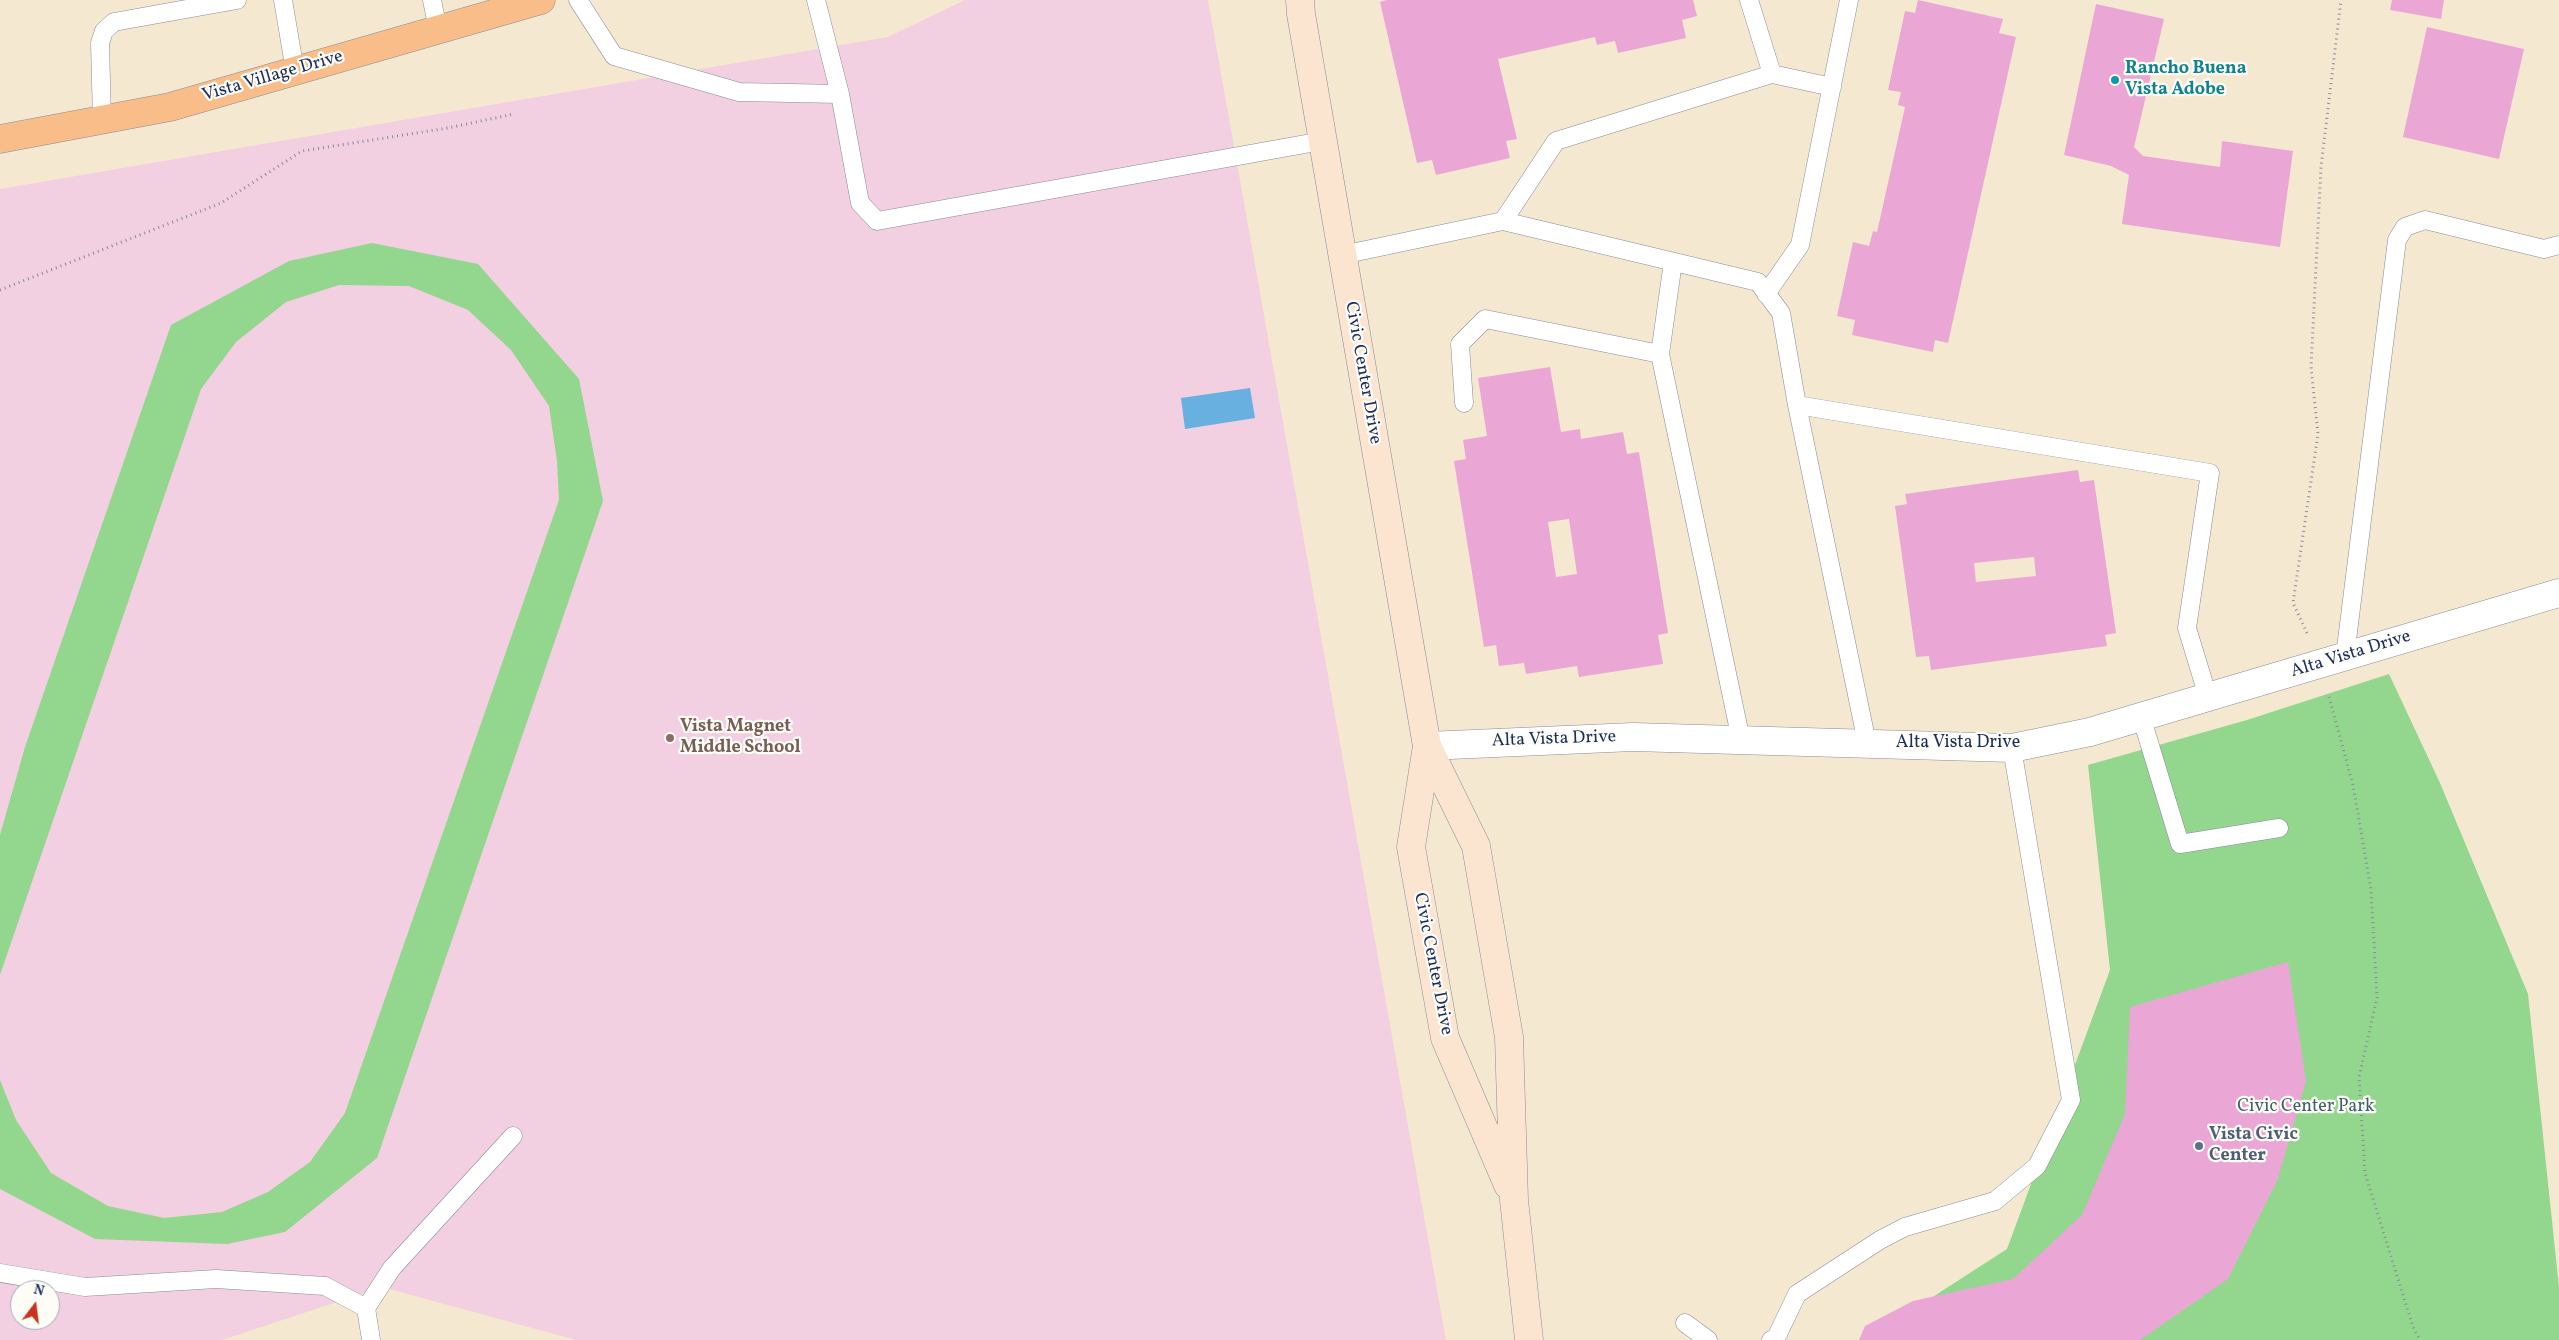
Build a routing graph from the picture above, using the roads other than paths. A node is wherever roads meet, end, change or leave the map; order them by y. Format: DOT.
graph roads {
  1 [pos="237,0"];
  2 [pos="283,0"];
  3 [pos="432,0"];
  4 [pos="541,0"];
  5 [pos="578,0"];
  6 [pos="816,0"];
  7 [pos="1300,0"];
  8 [pos="1749,0"];
  9 [pos="1850,0"];
  10 [pos="438,30"];
  11 [pos="295,71"];
  12 [pos="1772,74"];
  13 [pos="1832,88"];
  14 [pos="840,94"];
  15 [pos="102,120"];
  16 [pos="0,139"];
  17 [pos="1322,140"];
  18 [pos="1503,221"];
  19 [pos="2559,245"];
  20 [pos="1342,255"];
  21 [pos="1673,262"];
  22 [pos="1766,294"];
  23 [pos="1660,354"];
  24 [pos="1464,403"];
  25 [pos="1797,405"];
  26 [pos="2559,593"];
  27 [pos="2333,660"];
  28 [pos="2208,697"];
  29 [pos="2141,716"];
  30 [pos="1740,740"];
  31 [pos="1867,743"];
  32 [pos="1426,746"];
  33 [pos="2012,748"];
  34 [pos="2279,828"];
  35 [pos="513,1136"];
  36 [pos="1514,1200"];
  37 [pos="0,1273"];
  38 [pos="366,1308"];
  39 [pos="1685,1323"];
  40 [pos="371,1340"];
  41 [pos="1528,1340"];
  42 [pos="1708,1340"];
  43 [pos="1771,1340"];
  1 -- 15 [label="lane"];
  2 -- 11 [label="lane"];
  3 -- 10 [label="lane"];
  4 -- 10 [label="main road, Vista Village Drive"];
  5 -- 14 [label="lane"];
  6 -- 14 [label="lane"];
  7 -- 17 [label="main road, Civic Center Drive"];
  8 -- 12 [label="lane"];
  9 -- 13 [label="lane"];
  10 -- 11 [label="main road, Vista Village Drive"];
  11 -- 15 [label="main road, Vista Village Drive"];
  12 -- 13 [label="lane"];
  12 -- 18 [label="lane"];
  13 -- 22 [label="lane"];
  14 -- 17 [label="lane"];
  15 -- 16 [label="main road, Vista Village Drive"];
  17 -- 20 [label="main road, Civic Center Drive"];
  18 -- 20 [label="lane"];
  18 -- 21 [label="lane"];
  19 -- 27 [label="lane"];
  20 -- 32 [label="main road, Civic Center Drive"];
  21 -- 22 [label="lane"];
  21 -- 23 [label="lane"];
  22 -- 25 [label="lane"];
  23 -- 24 [label="lane"];
  23 -- 30 [label="lane"];
  25 -- 28 [label="lane"];
  25 -- 31 [label="lane"];
  26 -- 27 [label="street, Alta Vista Drive"];
  27 -- 28 [label="street, Alta Vista Drive"];
  28 -- 29 [label="street, Alta Vista Drive"];
  29 -- 33 [label="street, Alta Vista Drive"];
  29 -- 34 [label="lane"];
  30 -- 31 [label="street, Alta Vista Drive"];
  30 -- 32 [label="street, Alta Vista Drive"];
  31 -- 33 [label="street, Alta Vista Drive"];
  32 -- 36 [label="main road, Civic Center Drive"];
  32 -- 36 [label="main road, Civic Center Drive"];
  33 -- 43 [label="lane"];
  35 -- 38 [label="lane"];
  36 -- 41 [label="main road, Civic Center Drive"];
  37 -- 38 [label="lane"];
  38 -- 40 [label="lane"];
  39 -- 42 [label="lane"];
}
